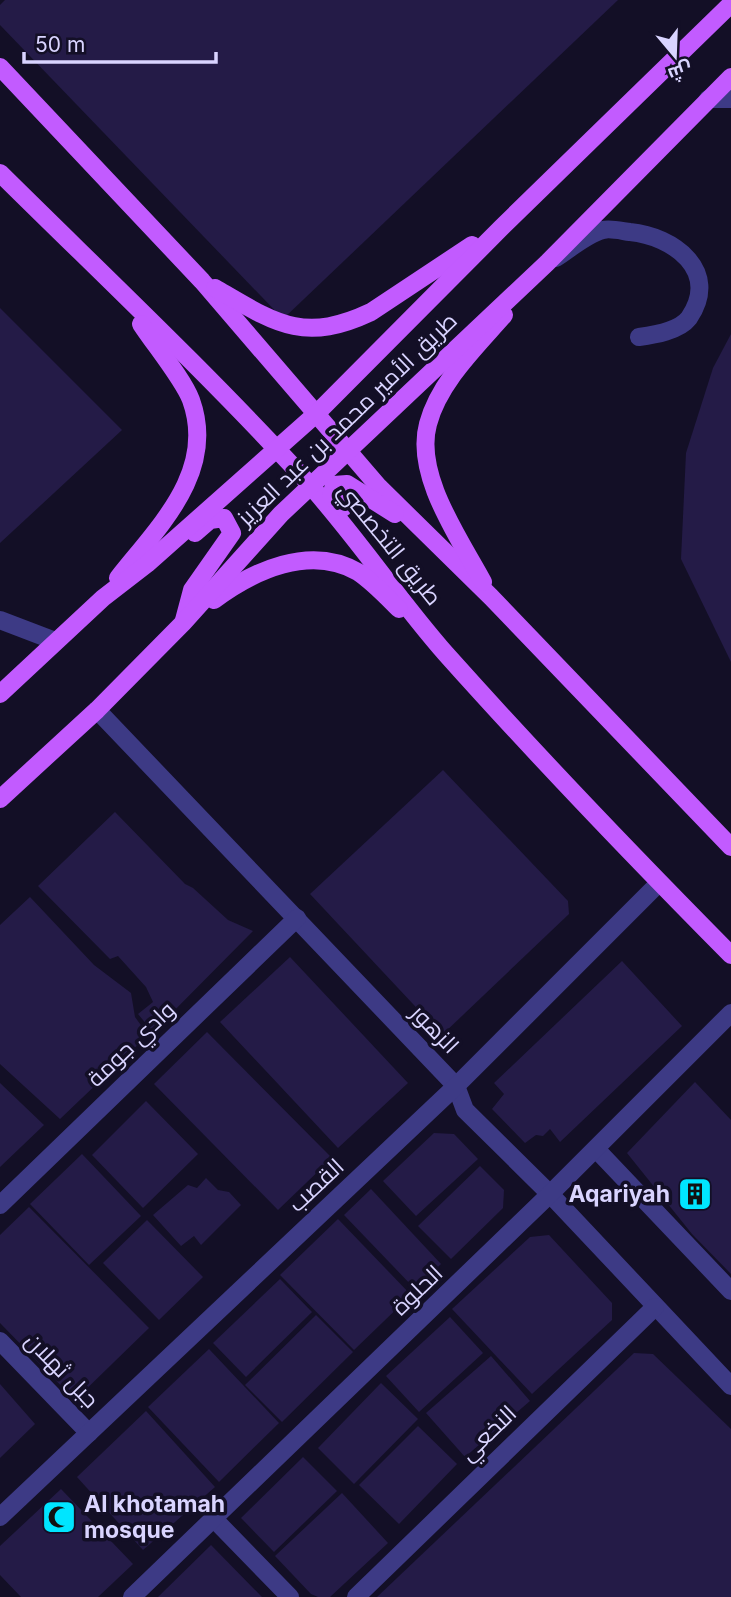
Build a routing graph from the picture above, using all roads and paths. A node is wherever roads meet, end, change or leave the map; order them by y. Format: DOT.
graph roads {
  1 [pos="731,4"];
  2 [pos="0,67"];
  3 [pos="731,77"];
  4 [pos="708,99"];
  5 [pos="731,99"];
  6 [pos="0,173"];
  7 [pos="502,226"];
  8 [pos="547,263"];
  9 [pos="202,281"];
  10 [pos="117,289"];
  11 [pos="639,337"];
  12 [pos="316,414"];
  13 [pos="348,449"];
  14 [pos="276,450"];
  15 [pos="312,487"];
  16 [pos="419,529"];
  17 [pos="369,556"];
  18 [pos="147,564"];
  19 [pos="491,597"];
  20 [pos="103,598"];
  21 [pos="0,620"];
  22 [pos="183,623"];
  23 [pos="55,641"];
  24 [pos="445,652"];
  25 [pos="0,694"];
  26 [pos="97,710"];
  27 [pos="0,799"];
  28 [pos="731,846"];
  29 [pos="659,883"];
  30 [pos="297,918"];
  31 [pos="731,956"];
  32 [pos="731,1013"];
  33 [pos="456,1086"];
  34 [pos="596,1149"];
  35 [pos="550,1194"];
  36 [pos="0,1205"];
  37 [pos="731,1291"];
  38 [pos="656,1307"];
  39 [pos="0,1341"];
  40 [pos="731,1385"];
  41 [pos="89,1433"];
  42 [pos="0,1517"];
  43 [pos="215,1520"];
  44 [pos="132,1597"];
  45 [pos="290,1597"];
  46 [pos="356,1597"];
  1 -- 7 [label="main road, طريق الأمير محمد بن عبد العزيز"];
  2 -- 9 [label="main road, طريق التخصصي"];
  3 -- 4 [label="main road, طريق الأمير محمد بن عبد العزيز"];
  4 -- 5 [label="street"];
  4 -- 8 [label="main road, طريق الأمير محمد بن عبد العزيز"];
  6 -- 10 [label="main road, طريق التخصصي"];
  7 -- 9 [label="main road"];
  7 -- 12 [label="main road, طريق الأمير محمد بن عبد العزيز"];
  8 -- 11 [label="street"];
  8 -- 13 [label="main road, طريق الأمير محمد بن عبد العزيز"];
  8 -- 19 [label="main road"];
  9 -- 12 [label="main road, طريق التخصصي"];
  10 -- 14 [label="main road, طريق التخصصي"];
  10 -- 20 [label="main road"];
  12 -- 13 [label="main road, طريق التخصصي"];
  12 -- 14 [label="main road, طريق الأمير محمد بن عبد العزيز"];
  13 -- 15 [label="main road, طريق الأمير محمد بن عبد العزيز"];
  13 -- 16 [label="main road, طريق التخصصي"];
  14 -- 15 [label="main road, طريق التخصصي"];
  14 -- 18 [label="main road, طريق الأمير محمد بن عبد العزيز"];
  15 -- 17 [label="main road, طريق التخصصي"];
  15 -- 22 [label="main road, طريق الأمير محمد بن عبد العزيز"];
  16 -- 17 [label="main road"];
  16 -- 19 [label="main road, طريق التخصصي"];
  17 -- 24 [label="main road, طريق التخصصي"];
  18 -- 20 [label="main road, طريق الأمير محمد بن عبد العزيز"];
  18 -- 22 [label="main road"];
  19 -- 28 [label="main road, طريق التخصصي"];
  20 -- 23 [label="main road, طريق الأمير محمد بن عبد العزيز"];
  21 -- 23 [label="street"];
  22 -- 24 [label="main road"];
  22 -- 26 [label="main road, طريق الأمير محمد بن عبد العزيز"];
  23 -- 25 [label="main road, طريق الأمير محمد بن عبد العزيز"];
  24 -- 29 [label="main road, طريق التخصصي"];
  26 -- 27 [label="main road, طريق الأمير محمد بن عبد العزيز"];
  26 -- 30 [label="street, الزهور"];
  29 -- 31 [label="main road, طريق التخصصي"];
  29 -- 33 [label="street, القصب"];
  30 -- 33 [label="street, الزهور"];
  30 -- 36 [label="street, وادي جومة"];
  32 -- 34 [label="street, الحلوة"];
  33 -- 35 [label="street, الزهور"];
  33 -- 41 [label="street, القصب"];
  34 -- 35 [label="street, الحلوة"];
  34 -- 37 [label="street"];
  35 -- 38 [label="street, الزهور"];
  35 -- 43 [label="street, الحلوة"];
  38 -- 40 [label="street, الزهور"];
  38 -- 46 [label="street, النخعي"];
  39 -- 41 [label="street, جبل ثهلان"];
  41 -- 42 [label="street, القصب"];
  43 -- 44 [label="street, الحلوة"];
  43 -- 45 [label="street"];
}
